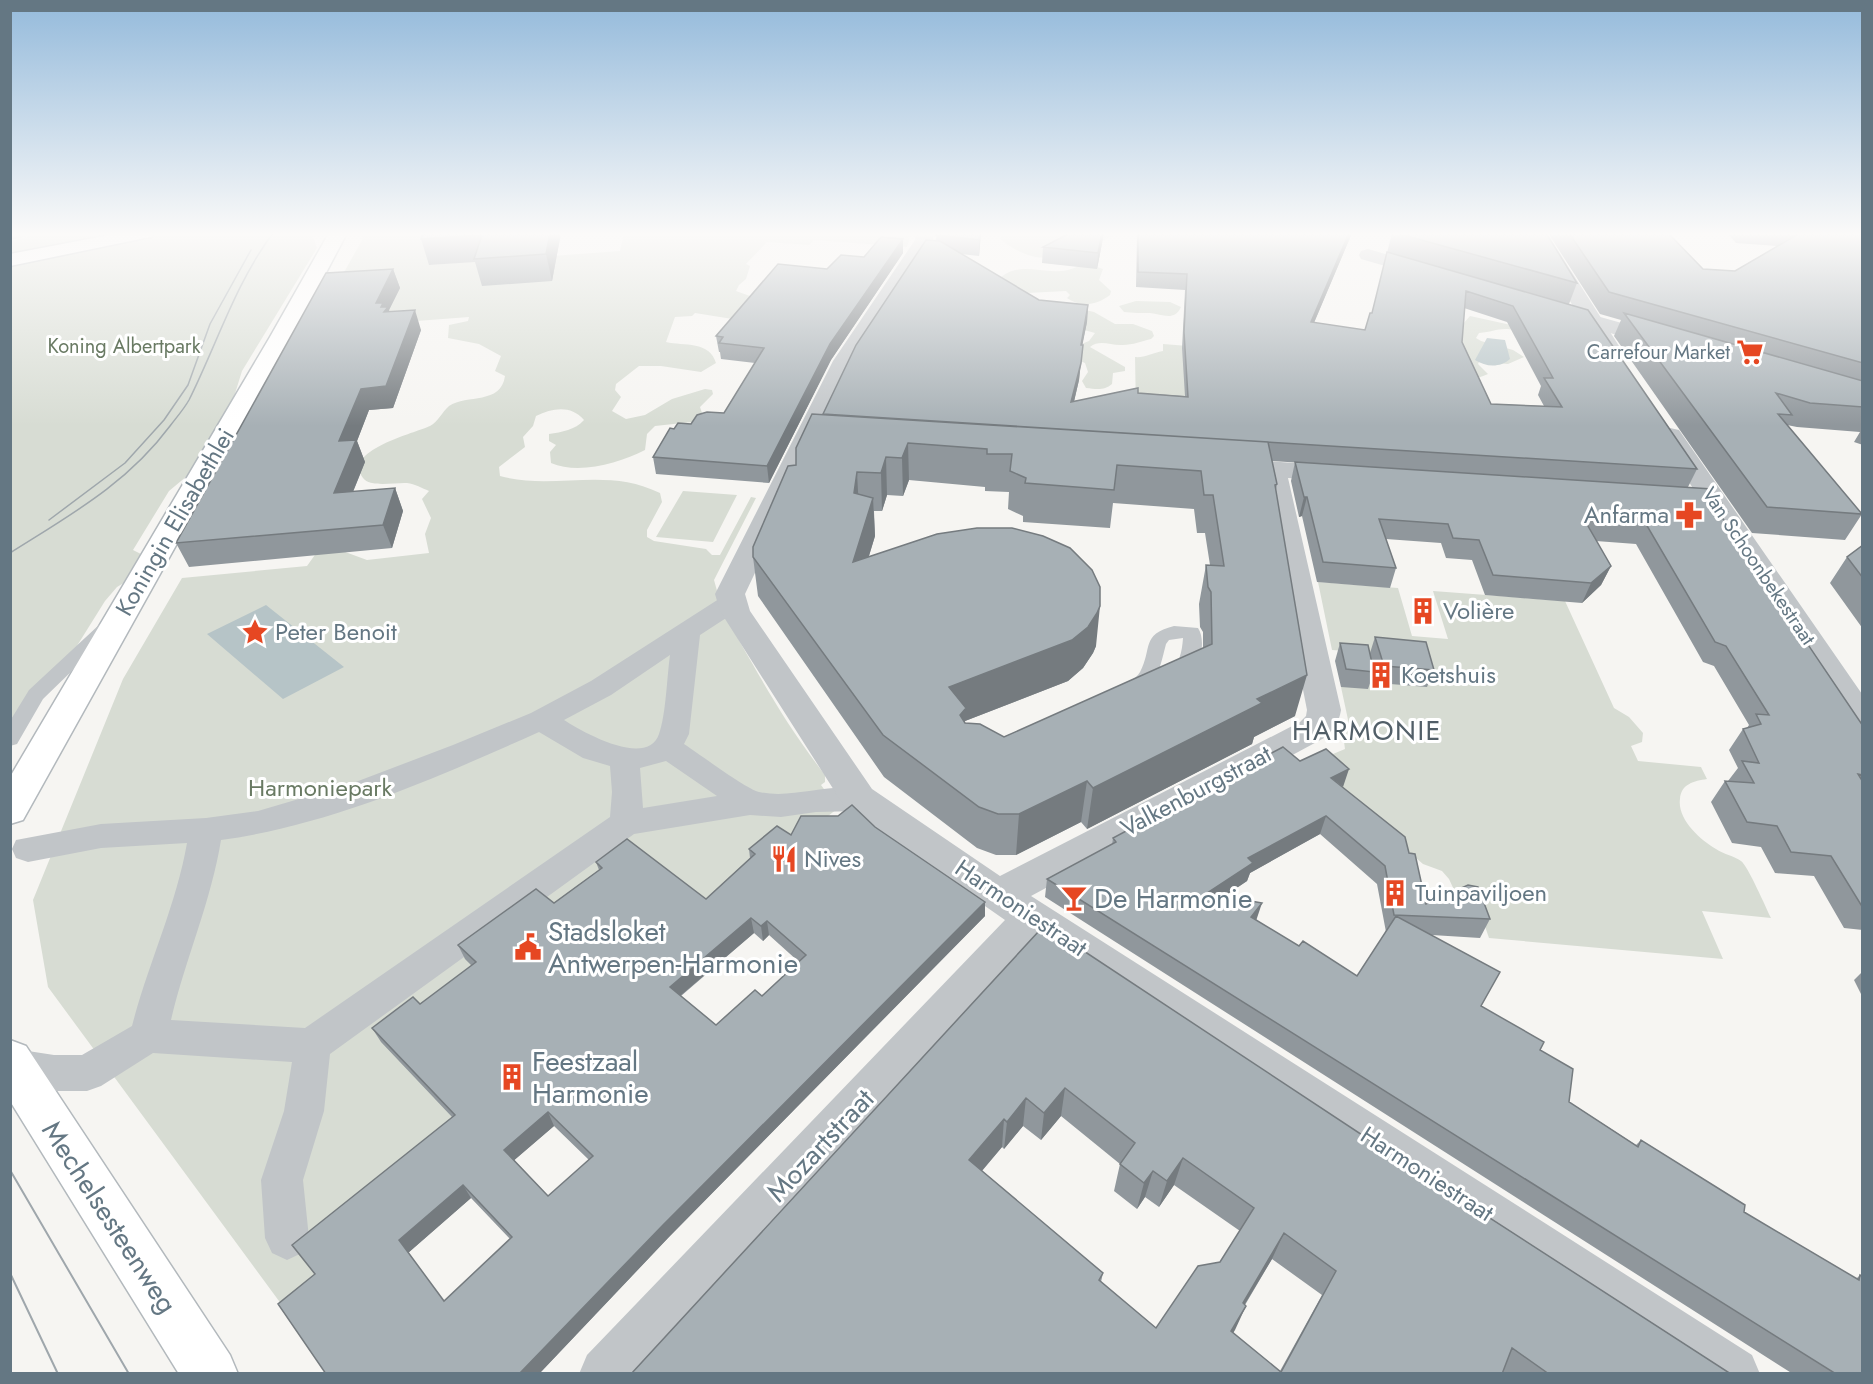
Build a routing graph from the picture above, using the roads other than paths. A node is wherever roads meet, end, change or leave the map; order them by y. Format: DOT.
graph roads {
  1 [pos="302,298"];
  2 [pos="886,298"];
  3 [pos="1578,298"];
  4 [pos="1531,303"];
  5 [pos="1592,321"];
  6 [pos="1679,346"];
  7 [pos="1619,362"];
  8 [pos="1653,411"];
  9 [pos="1203,465"];
  10 [pos="1273,469"];
  11 [pos="1357,475"];
  12 [pos="1680,497"];
  13 [pos="1714,499"];
  14 [pos="731,603"];
  15 [pos="126,609"];
  16 [pos="687,631"];
  17 [pos="1171,686"];
  18 [pos="1151,696"];
  19 [pos="1863,719"];
  20 [pos="541,720"];
  21 [pos="10,739"];
  22 [pos="667,747"];
  23 [pos="624,759"];
  24 [pos="859,799"];
  25 [pos="750,803"];
  26 [pos="10,810"];
  27 [pos="626,823"];
  28 [pos="206,830"];
  29 [pos="28,849"];
  30 [pos="1016,906"];
  31 [pos="148,1036"];
  32 [pos="311,1046"];
  33 [pos="13,1064"];
  34 [pos="287,1238"];
  35 [pos="210,1374"];
  36 [pos="606,1374"];
  37 [pos="1733,1374"];
  1 -- 15 [label="main road, Koningin Elisabethlei"];
  2 -- 14 [label="street"];
  3 -- 5 [label="street"];
  4 -- 5 [label="street"];
  5 -- 6 [label="street"];
  5 -- 7 [label="street"];
  8 -- 13 [label="street, Van Schoonbekestraat"];
  9 -- 10 [label="street"];
  10 -- 11 [label="street"];
  10 -- 30 [label="street, Valkenburgstraat"];
  12 -- 13 [label="street"];
  13 -- 19 [label="street, Van Schoonbekestraat"];
  14 -- 16 [label="street"];
  14 -- 24 [label="street, Harmoniestraat"];
  15 -- 21 [label="lane"];
  15 -- 26 [label="main road, Koningin Elisabethlei"];
  16 -- 20 [label="street"];
  16 -- 22 [label="street"];
  17 -- 18 [label="lane"];
  20 -- 23 [label="street"];
  20 -- 28 [label="street"];
  22 -- 23 [label="street"];
  22 -- 25 [label="street"];
  23 -- 27 [label="street"];
  24 -- 25 [label="street"];
  24 -- 30 [label="street, Harmoniestraat"];
  25 -- 27 [label="street"];
  27 -- 32 [label="street"];
  28 -- 29 [label="street"];
  28 -- 31 [label="street"];
  30 -- 36 [label="street, Mozartstraat"];
  30 -- 37 [label="street, Harmoniestraat"];
  31 -- 32 [label="street"];
  31 -- 33 [label="street"];
  32 -- 34 [label="street"];
  33 -- 35 [label="main road, Mechelsesteenweg"];
}
